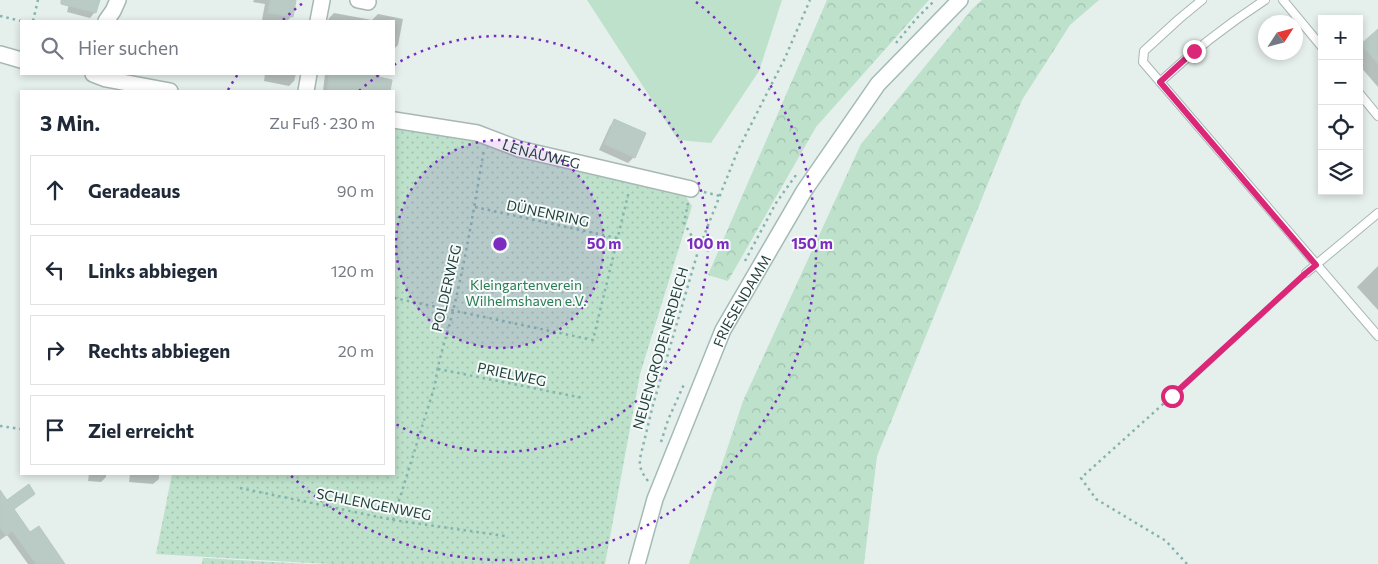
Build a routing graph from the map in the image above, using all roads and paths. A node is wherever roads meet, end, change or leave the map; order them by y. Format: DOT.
graph roads {
  1 [pos="38,0"];
  2 [pos="118,0"];
  3 [pos="322,0"];
  4 [pos="810,0"];
  5 [pos="960,0"];
  6 [pos="1202,0"];
  7 [pos="1265,0"];
  8 [pos="1283,0"];
  9 [pos="0,16"];
  10 [pos="33,20"];
  11 [pos="107,20"];
  12 [pos="318,20"];
  13 [pos="20,21"];
  14 [pos="1318,42"];
  15 [pos="0,54"];
  16 [pos="20,60"];
  17 [pos="309,75"];
  18 [pos="98,78"];
  19 [pos="1160,82"];
  20 [pos="140,89"];
  21 [pos="155,90"];
  22 [pos="306,90"];
  23 [pos="1363,98"];
  24 [pos="1378,116"];
  25 [pos="395,120"];
  26 [pos="484,148"];
  27 [pos="691,190"];
  28 [pos="629,191"];
  29 [pos="475,207"];
  30 [pos="1378,213"];
  31 [pos="618,238"];
  32 [pos="699,248"];
  33 [pos="1316,265"];
  34 [pos="1306,273"];
  35 [pos="395,298"];
  36 [pos="453,311"];
  37 [pos="1378,336"];
  38 [pos="437,368"];
  39 [pos="583,398"];
  40 [pos="0,426"];
  41 [pos="20,429"];
  42 [pos="648,482"];
  43 [pos="240,488"];
  44 [pos="393,520"];
  45 [pos="505,536"];
  46 [pos="637,564"];
  47 [pos="1187,564"];
  1 -- 10 [label="path"];
  2 -- 11 [label="main road"];
  3 -- 12 [label="main road"];
  4 -- 32 [label="path, NEUENGRODENERDEICH"];
  5 -- 46 [label="main road, FRIESENDAMM"];
  6 -- 19 [label="lane"];
  7 -- 19 [label="lane"];
  8 -- 14 [label="lane"];
  9 -- 13 [label="path"];
  15 -- 16 [label="main road"];
  17 -- 22 [label="main road"];
  18 -- 20 [label="main road"];
  19 -- 33 [label="lane"];
  20 -- 21 [label="main road"];
  23 -- 24 [label="lane"];
  25 -- 27 [label="main road, LENAUWEG"];
  26 -- 29 [label="path, POLDERWEG"];
  27 -- 32 [label="path"];
  28 -- 31 [label="path"];
  29 -- 31 [label="path, DÜNENRING"];
  29 -- 36 [label="path, POLDERWEG"];
  30 -- 33 [label="lane"];
  31 -- 36 [label="path"];
  32 -- 42 [label="path, NEUENGRODENERDEICH"];
  33 -- 34 [label="lane"];
  33 -- 37 [label="lane"];
  34 -- 47 [label="path"];
  35 -- 36 [label="path"];
  36 -- 38 [label="path, POLDERWEG"];
  38 -- 39 [label="path, PRIELWEG"];
  38 -- 44 [label="path, POLDERWEG"];
  40 -- 41 [label="path"];
  43 -- 44 [label="path, SCHLENGENWEG"];
  44 -- 45 [label="path, SCHLENGENWEG"];
}
